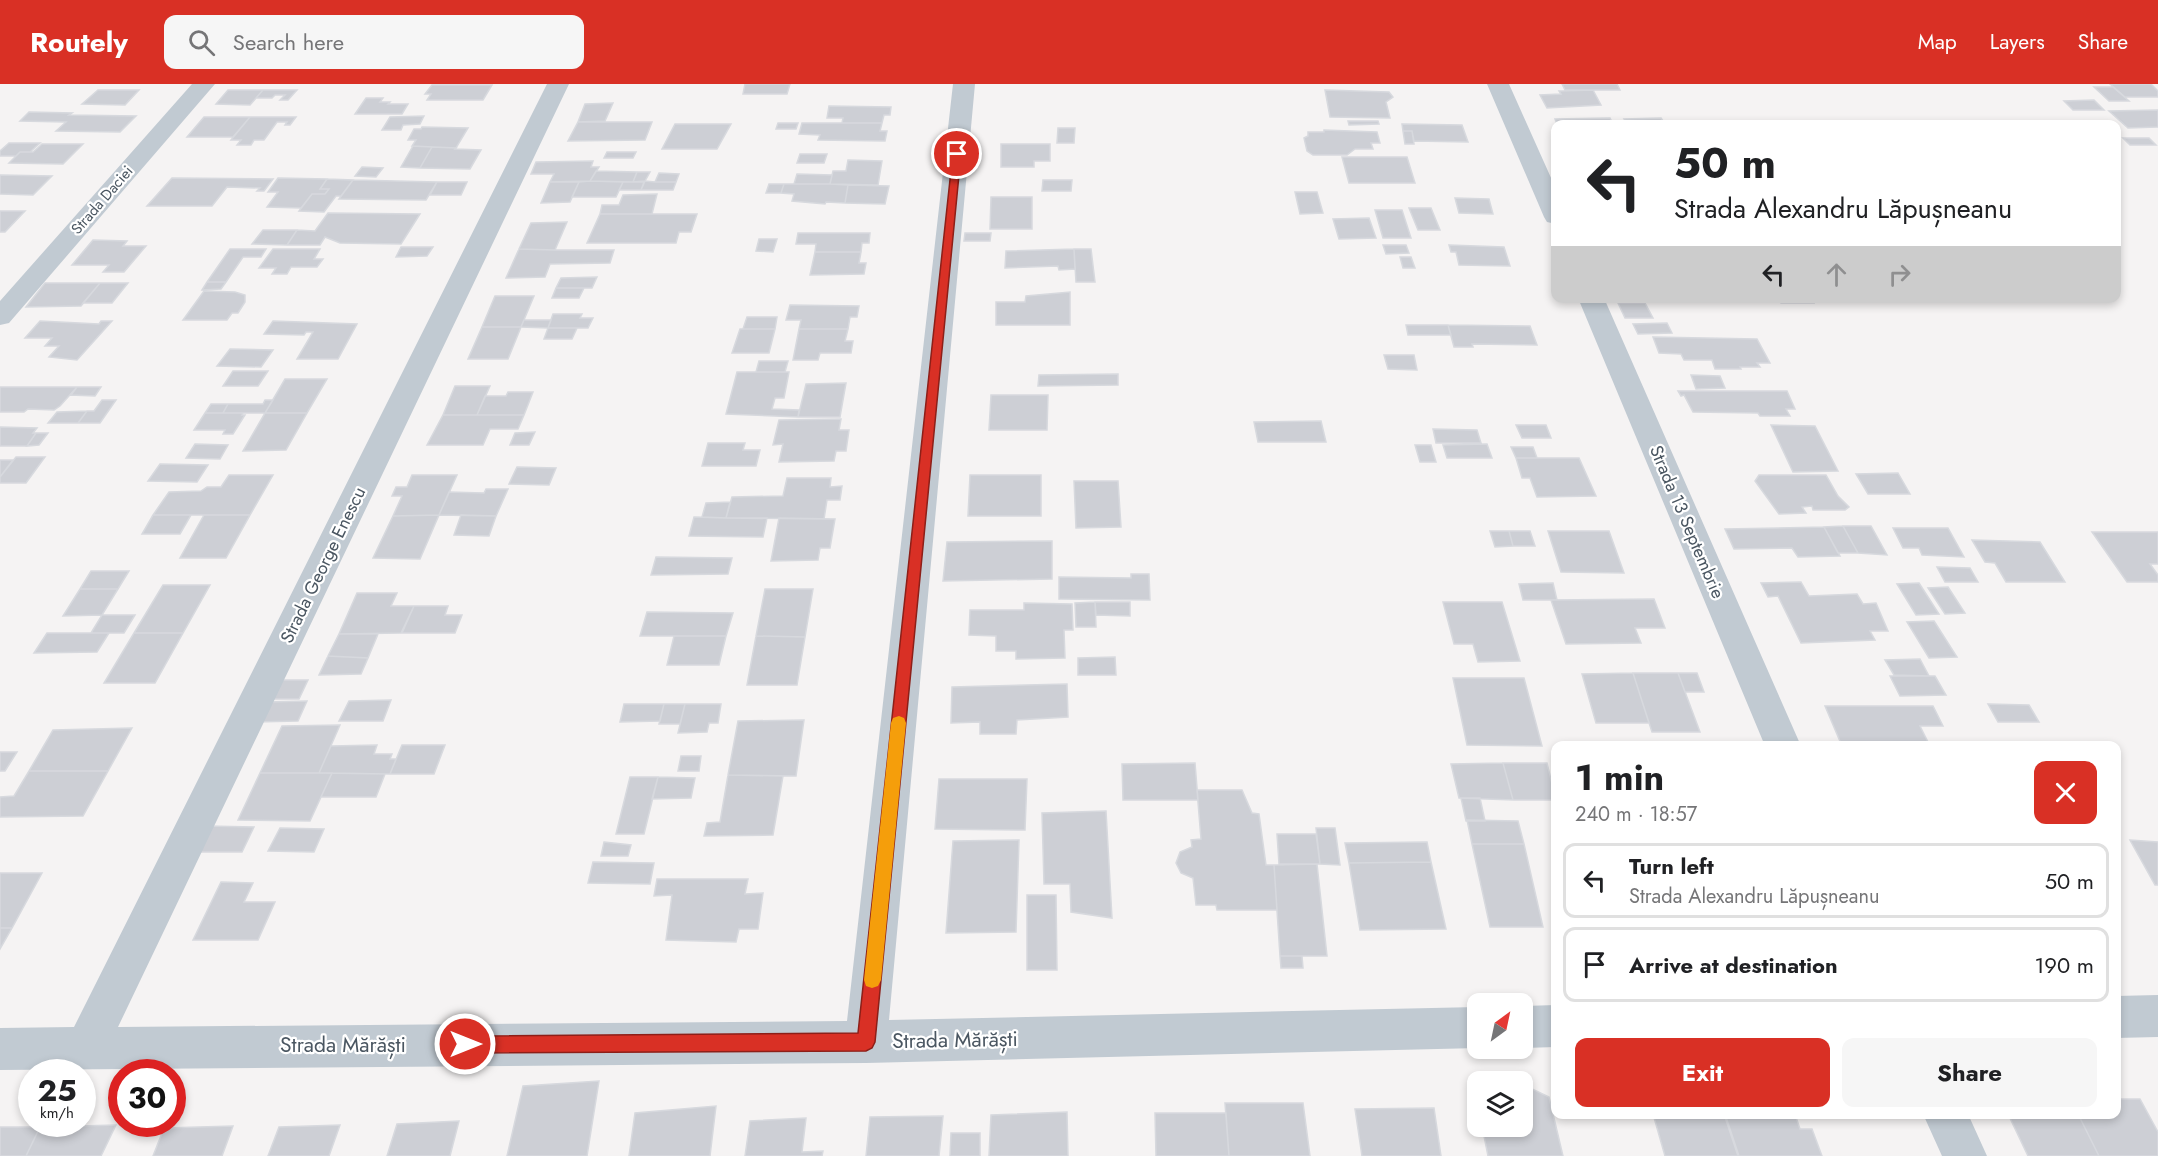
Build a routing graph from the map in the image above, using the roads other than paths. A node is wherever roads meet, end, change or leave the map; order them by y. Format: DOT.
graph roads {
  1 [pos="204,84"];
  2 [pos="558,84"];
  3 [pos="964,84"];
  4 [pos="1498,84"];
  5 [pos="1551,206"];
  6 [pos="1593,303"];
  7 [pos="0,317"];
  8 [pos="1781,741"];
  9 [pos="2158,1016"];
  10 [pos="2121,1017"];
  11 [pos="1551,1026"];
  12 [pos="1533,1027"];
  13 [pos="1467,1028"];
  14 [pos="866,1042"];
  15 [pos="87,1047"];
  16 [pos="0,1049"];
  17 [pos="1947,1119"];
  18 [pos="1965,1156"];
  1 -- 7 [label="street, Strada Daciei"];
  2 -- 15 [label="street, Strada George Enescu"];
  3 -- 14 [label="street"];
  4 -- 5 [label="street"];
  6 -- 8 [label="street, Strada 13 Septembrie"];
  9 -- 10 [label="street"];
  11 -- 12 [label="street"];
  13 -- 14 [label="street, Strada Mărăști"];
  14 -- 15 [label="street, Strada Mărăști"];
  15 -- 16 [label="street, Strada Mărăști"];
  17 -- 18 [label="street"];
}
